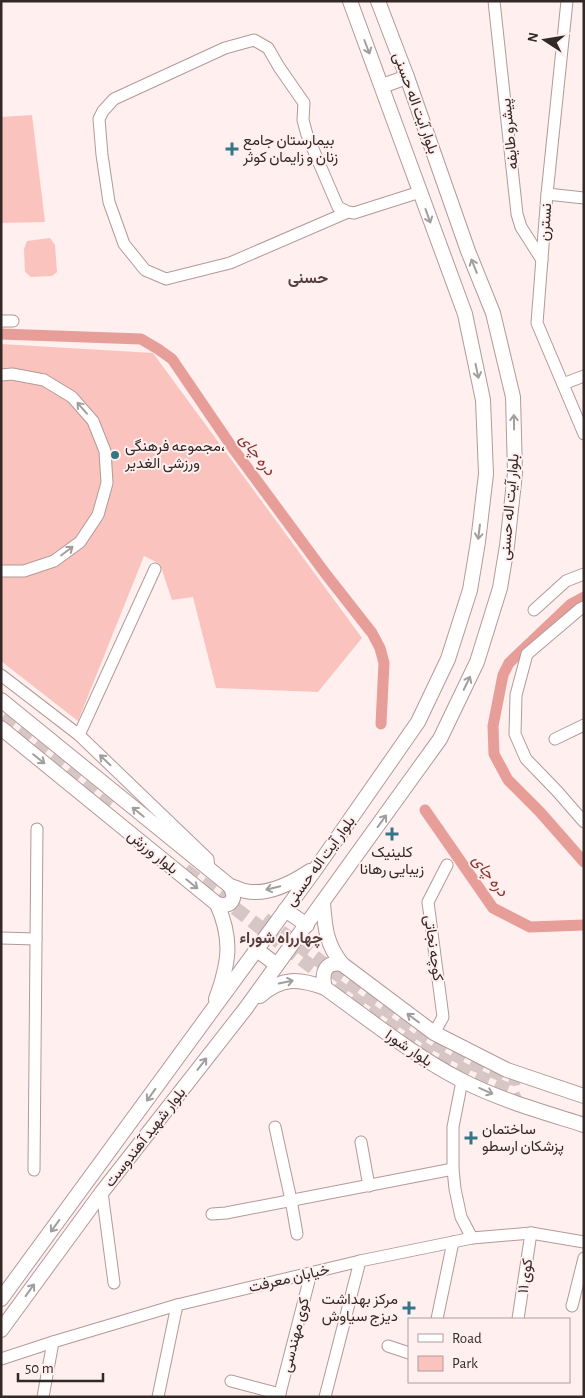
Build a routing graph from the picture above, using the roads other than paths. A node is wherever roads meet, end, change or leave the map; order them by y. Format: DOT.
graph roads {
  1 [pos="350,1"];
  2 [pos="378,1"];
  3 [pos="494,1"];
  4 [pos="567,1"];
  5 [pos="407,77"];
  6 [pos="382,86"];
  7 [pos="420,192"];
  8 [pos="547,194"];
  9 [pos="584,198"];
  10 [pos="348,212"];
  11 [pos="542,260"];
  12 [pos="1,321"];
  13 [pos="13,321"];
  14 [pos="1,375"];
  15 [pos="584,376"];
  16 [pos="563,384"];
  17 [pos="584,434"];
  18 [pos="155,569"];
  19 [pos="1,571"];
  20 [pos="584,574"];
  21 [pos="534,610"];
  22 [pos="582,611"];
  23 [pos="1,675"];
  24 [pos="1,700"];
  25 [pos="584,725"];
  26 [pos="1,728"];
  27 [pos="79,735"];
  28 [pos="555,739"];
  29 [pos="584,822"];
  30 [pos="37,829"];
  31 [pos="448,865"];
  32 [pos="317,867"];
  33 [pos="209,870"];
  34 [pos="230,886"];
  35 [pos="323,903"];
  36 [pos="217,904"];
  37 [pos="285,910"];
  38 [pos="306,925"];
  39 [pos="271,930"];
  40 [pos="1,938"];
  41 [pos="36,938"];
  42 [pos="292,946"];
  43 [pos="257,950"];
  44 [pos="342,964"];
  45 [pos="278,965"];
  46 [pos="325,988"];
  47 [pos="246,1008"];
  48 [pos="211,1013"];
  49 [pos="434,1033"];
  50 [pos="462,1081"];
  51 [pos="584,1096"];
  52 [pos="584,1125"];
  53 [pos="275,1127"];
  54 [pos="361,1142"];
  55 [pos="453,1169"];
  56 [pos="34,1170"];
  57 [pos="369,1186"];
  58 [pos="102,1192"];
  59 [pos="291,1200"];
  60 [pos="212,1214"];
  61 [pos="531,1233"];
  62 [pos="297,1234"];
  63 [pos="472,1238"];
  64 [pos="453,1242"];
  65 [pos="584,1242"];
  66 [pos="584,1258"];
  67 [pos="360,1261"];
  68 [pos="311,1272"];
  69 [pos="114,1283"];
  70 [pos="1,1299"];
  71 [pos="177,1305"];
  72 [pos="572,1306"];
  73 [pos="436,1318"];
  74 [pos="518,1318"];
  75 [pos="1,1330"];
  76 [pos="53,1342"];
  77 [pos="388,1346"];
  78 [pos="408,1353"];
  79 [pos="1,1359"];
  80 [pos="231,1381"];
  81 [pos="280,1395"];
  82 [pos="43,1397"];
  83 [pos="158,1397"];
  84 [pos="326,1397"];
  1 -- 6 [label="main road, بلوار آیت اله حسنی, one-way"];
  2 -- 5 [label="main road, بلوار آیت اله حسنی"];
  3 -- 11 [label="street, پیشرو طایفه"];
  4 -- 8 [label="street, نسترن"];
  5 -- 6 [label="main road"];
  35 -- 5 [label="main road, بلوار آیت اله حسنی, one-way"];
  6 -- 7 [label="main road, بلوار آیت اله حسنی"];
  7 -- 10 [label="street"];
  7 -- 32 [label="main road, بلوار آیت اله حسنی, one-way"];
  8 -- 9 [label="street"];
  8 -- 11 [label="street, نسترن"];
  10 -- 10 [label="street"];
  11 -- 16 [label="street, نسترن"];
  12 -- 13 [label="street"];
  19 -- 14 [label="street, one-way"];
  15 -- 16 [label="street"];
  16 -- 17 [label="street, نسترن"];
  18 -- 27 [label="street"];
  20 -- 21 [label="street"];
  22 -- 29 [label="street"];
  23 -- 27 [label="street"];
  33 -- 24 [label="main road, بلوار ورزش, one-way"];
  25 -- 28 [label="street"];
  26 -- 36 [label="main road, بلوار ورزش, one-way"];
  33 -- 27 [label="street, one-way"];
  30 -- 41 [label="street"];
  31 -- 49 [label="street, کوچه نجاتی"];
  32 -- 34 [label="main road, بلوار ورزش, one-way"];
  32 -- 37 [label="main road, بلوار آیت اله حسنی"];
  33 -- 34 [label="main road, بلوار ورزش"];
  34 -- 36 [label="main road"];
  35 -- 38 [label="main road, بلوار آیت اله حسنی"];
  35 -- 44 [label="main road, بلوار شورا"];
  36 -- 48 [label="main road"];
  37 -- 38 [label="main road"];
  37 -- 39 [label="main road, بلوار آیت اله حسنی"];
  38 -- 42 [label="main road, بلوار آیت اله حسنی"];
  39 -- 43 [label="main road, بلوار شهید آهندوست"];
  40 -- 41 [label="street"];
  41 -- 56 [label="street"];
  42 -- 45 [label="main road, بلوار شهید آهندوست"];
  43 -- 45 [label="main road"];
  43 -- 48 [label="main road, بلوار شهید آهندوست"];
  44 -- 46 [label="main road"];
  49 -- 44 [label="main road, بلوار شورا, one-way"];
  45 -- 47 [label="main road, بلوار شهید آهندوست"];
  47 -- 46 [label="main road, بلوار شورا, one-way"];
  46 -- 50 [label="main road, بلوار شورا"];
  58 -- 47 [label="main road, بلوار شهید آهندوست, one-way"];
  48 -- 70 [label="main road, بلوار شهید آهندوست, one-way"];
  49 -- 51 [label="main road, بلوار شورا"];
  50 -- 52 [label="main road, بلوار شورا, one-way"];
  50 -- 55 [label="street"];
  53 -- 59 [label="street"];
  54 -- 57 [label="street"];
  55 -- 57 [label="street"];
  55 -- 63 [label="street"];
  57 -- 59 [label="street"];
  58 -- 69 [label="street"];
  75 -- 58 [label="main road, بلوار شهید آهندوست, one-way"];
  59 -- 60 [label="street"];
  59 -- 62 [label="street"];
  61 -- 63 [label="street, خیابان معرفت"];
  61 -- 65 [label="street, خیابان معرفت"];
  61 -- 74 [label="street, کوی ۱۱"];
  63 -- 64 [label="street, خیابان معرفت"];
  64 -- 67 [label="street, خیابان معرفت"];
  64 -- 73 [label="street"];
  66 -- 72 [label="street"];
  67 -- 68 [label="street, خیابان معرفت"];
  67 -- 84 [label="street"];
  68 -- 71 [label="street, خیابان معرفت"];
  68 -- 81 [label="street, کوی مهندسی"];
  71 -- 76 [label="street, خیابان معرفت"];
  71 -- 83 [label="street"];
  76 -- 79 [label="street, خیابان معرفت"];
  76 -- 82 [label="street"];
  77 -- 78 [label="street"];
  80 -- 81 [label="street"];
}
